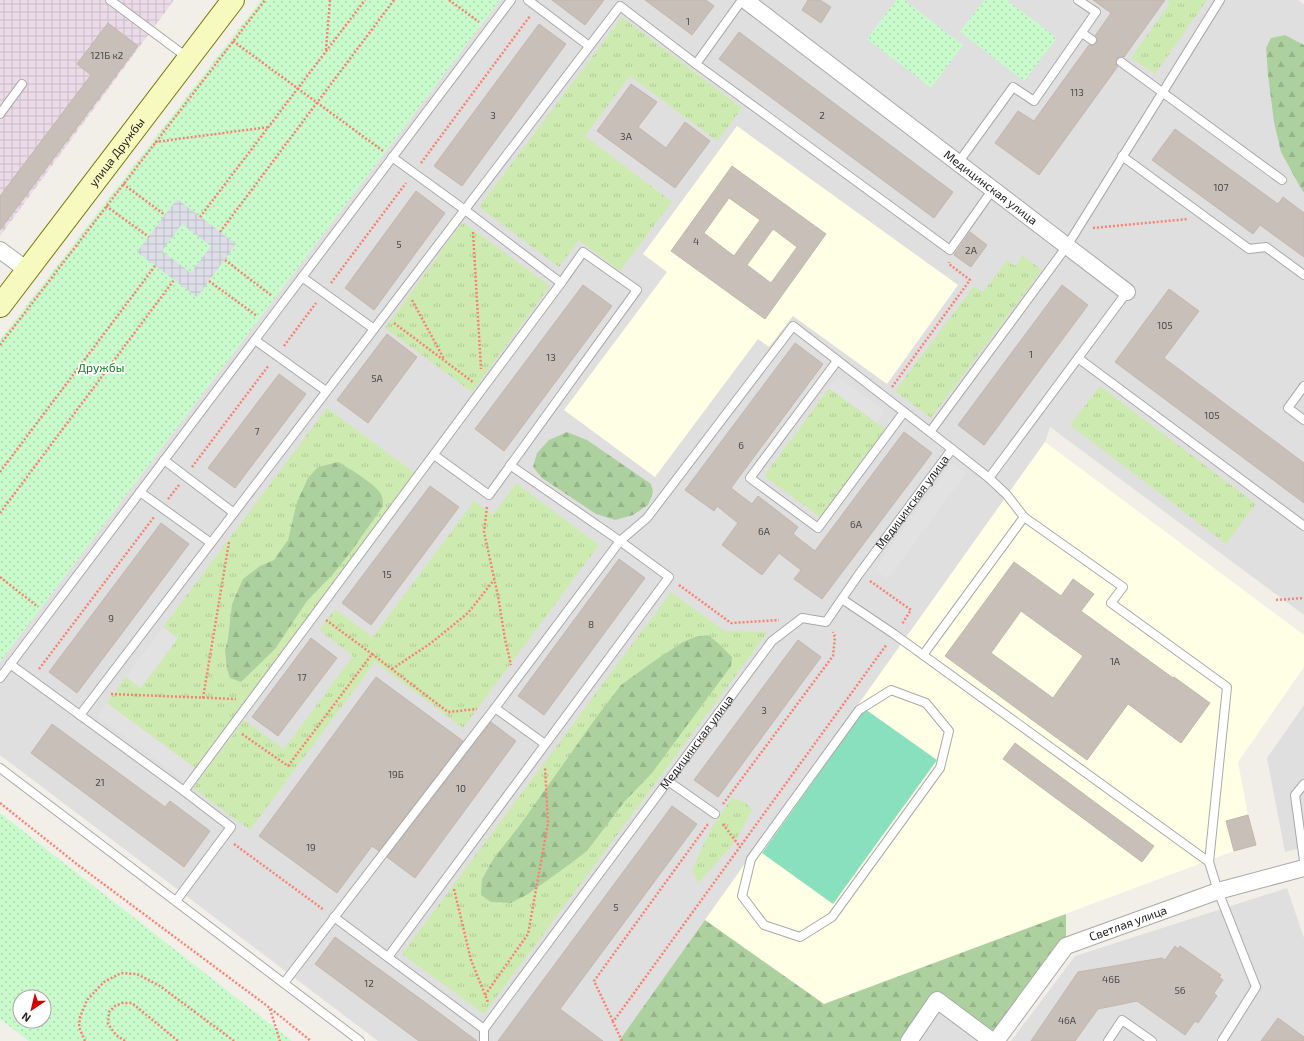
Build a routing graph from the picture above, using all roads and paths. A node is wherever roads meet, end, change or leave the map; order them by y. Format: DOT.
graph roads {
  1 [pos="110,0"];
  2 [pos="233,0"];
  3 [pos="265,0"];
  4 [pos="330,0"];
  5 [pos="365,0"];
  6 [pos="394,0"];
  7 [pos="449,0"];
  8 [pos="511,0"];
  9 [pos="528,0"];
  10 [pos="742,0"];
  11 [pos="745,0"];
  12 [pos="1078,0"];
  13 [pos="1220,0"];
  14 [pos="537,7"];
  15 [pos="489,30"];
  16 [pos="1082,33"];
  17 [pos="1092,40"];
  18 [pos="234,41"];
  19 [pos="589,46"];
  20 [pos="326,51"];
  21 [pos="189,59"];
  22 [pos="1121,62"];
  23 [pos="696,64"];
  24 [pos="22,84"];
  25 [pos="298,88"];
  26 [pos="1162,92"];
  27 [pos="317,102"];
  28 [pos="0,114"];
  29 [pos="269,126"];
  30 [pos="155,142"];
  31 [pos="1122,156"];
  32 [pos="392,157"];
  33 [pos="958,163"];
  34 [pos="414,173"];
  35 [pos="1282,180"];
  36 [pos="123,184"];
  37 [pos="993,189"];
  38 [pos="106,206"];
  39 [pos="465,210"];
  40 [pos="165,215"];
  41 [pos="472,215"];
  42 [pos="200,217"];
  43 [pos="1206,218"];
  44 [pos="1077,230"];
  45 [pos="220,232"];
  46 [pos="149,237"];
  47 [pos="1067,246"];
  48 [pos="0,250"];
  49 [pos="950,250"];
  50 [pos="225,260"];
  51 [pos="155,266"];
  52 [pos="27,270"];
  53 [pos="1304,275"];
  54 [pos="302,277"];
  55 [pos="174,280"];
  56 [pos="209,281"];
  57 [pos="561,283"];
  58 [pos="406,287"];
  59 [pos="1127,292"];
  60 [pos="324,293"];
  61 [pos="282,303"];
  62 [pos="0,306"];
  63 [pos="384,316"];
  64 [pos="267,323"];
  65 [pos="374,329"];
  66 [pos="255,340"];
  67 [pos="0,345"];
  68 [pos="277,356"];
  69 [pos="1078,358"];
  70 [pos="837,360"];
  71 [pos="445,361"];
  72 [pos="1304,386"];
  73 [pos="482,389"];
  74 [pos="326,391"];
  75 [pos="885,397"];
  76 [pos="904,412"];
  77 [pos="1304,420"];
  78 [pos="930,432"];
  79 [pos="952,449"];
  80 [pos="434,455"];
  81 [pos="164,460"];
  82 [pos="510,466"];
  83 [pos="0,472"];
  84 [pos="185,476"];
  85 [pos="989,478"];
  86 [pos="140,492"];
  87 [pos="489,494"];
  88 [pos="162,507"];
  89 [pos="0,513"];
  90 [pos="234,513"];
  91 [pos="1024,517"];
  92 [pos="1304,526"];
  93 [pos="620,541"];
  94 [pos="211,543"];
  95 [pos="859,574"];
  96 [pos="0,577"];
  97 [pos="668,577"];
  98 [pos="495,580"];
  99 [pos="1304,598"];
  100 [pos="842,599"];
  101 [pos="1276,600"];
  102 [pos="316,613"];
  103 [pos="48,615"];
  104 [pos="802,618"];
  105 [pos="894,634"];
  106 [pos="372,654"];
  107 [pos="923,655"];
  108 [pos="10,664"];
  109 [pos="392,669"];
  110 [pos="0,678"];
  111 [pos="31,680"];
  112 [pos="515,682"];
  113 [pos="97,693"];
  114 [pos="203,698"];
  115 [pos="252,700"];
  116 [pos="495,708"];
  117 [pos="80,715"];
  118 [pos="231,727"];
  119 [pos="545,744"];
  120 [pos="0,768"];
  121 [pos="668,781"];
  122 [pos="1304,784"];
  123 [pos="184,791"];
  124 [pos="0,803"];
  125 [pos="715,814"];
  126 [pos="224,836"];
  127 [pos="740,847"];
  128 [pos="751,859"];
  129 [pos="1304,861"];
  130 [pos="1209,862"];
  131 [pos="1304,868"];
  132 [pos="450,873"];
  133 [pos="1218,891"];
  134 [pos="176,901"];
  135 [pos="334,917"];
  136 [pos="388,957"];
  137 [pos="284,983"];
  138 [pos="485,995"];
  139 [pos="270,1008"];
  140 [pos="494,1016"];
  141 [pos="484,1029"];
  142 [pos="85,1041"];
  143 [pos="125,1041"];
  144 [pos="178,1041"];
  145 [pos="234,1041"];
  146 [pos="280,1041"];
  147 [pos="312,1041"];
  148 [pos="360,1041"];
  149 [pos="484,1041"];
  150 [pos="622,1041"];
  151 [pos="909,1041"];
  152 [pos="992,1041"];
  153 [pos="996,1041"];
  154 [pos="1108,1041"];
  155 [pos="1152,1041"];
  156 [pos="1222,1041"];
  1 -- 21 [label="lane"];
  2 -- 21 [label="main road, улица Дружбы"];
  3 -- 18 [label="path"];
  4 -- 20 [label="path"];
  5 -- 20 [label="path"];
  6 -- 27 [label="path"];
  7 -- 15 [label="path"];
  8 -- 15 [label="lane"];
  9 -- 14 [label="lane"];
  10 -- 23 [label="lane"];
  11 -- 33 [label="street, Медицинская улица"];
  12 -- 16 [label="lane"];
  13 -- 26 [label="lane"];
  14 -- 19 [label="lane"];
  14 -- 34 [label="path"];
  15 -- 32 [label="lane"];
  16 -- 17 [label="lane"];
  16 -- 33 [label="lane"];
  18 -- 25 [label="path"];
  18 -- 30 [label="path"];
  19 -- 23 [label="lane"];
  19 -- 39 [label="lane"];
  20 -- 25 [label="path"];
  21 -- 52 [label="main road, улица Дружбы"];
  22 -- 26 [label="lane"];
  23 -- 49 [label="lane"];
  24 -- 28 [label="lane"];
  25 -- 27 [label="path"];
  25 -- 29 [label="path"];
  26 -- 31 [label="lane"];
  26 -- 35 [label="lane"];
  27 -- 32 [label="path"];
  27 -- 45 [label="path"];
  29 -- 30 [label="path"];
  29 -- 42 [label="path"];
  30 -- 36 [label="path"];
  31 -- 43 [label="lane"];
  31 -- 44 [label="lane"];
  32 -- 34 [label="lane"];
  32 -- 54 [label="lane"];
  33 -- 37 [label="street, Медицинская улица"];
  34 -- 39 [label="lane"];
  34 -- 60 [label="path"];
  36 -- 38 [label="path"];
  36 -- 40 [label="path"];
  37 -- 47 [label="street, Медицинская улица"];
  37 -- 49 [label="lane"];
  38 -- 46 [label="path"];
  38 -- 67 [label="path"];
  39 -- 41 [label="lane"];
  39 -- 58 [label="lane"];
  41 -- 57 [label="lane"];
  41 -- 73 [label="path"];
  43 -- 44 [label="path"];
  43 -- 53 [label="lane"];
  44 -- 47 [label="lane"];
  47 -- 59 [label="street, Медицинская улица"];
  47 -- 78 [label="lane"];
  48 -- 52 [label="street"];
  49 -- 75 [label="path"];
  50 -- 61 [label="path"];
  51 -- 83 [label="path"];
  52 -- 62 [label="main road, улица Дружбы"];
  54 -- 60 [label="lane"];
  54 -- 61 [label="lane"];
  55 -- 89 [label="path"];
  56 -- 64 [label="path"];
  57 -- 73 [label="lane"];
  57 -- 82 [label="lane"];
  58 -- 63 [label="lane"];
  58 -- 71 [label="path"];
  59 -- 69 [label="lane, Медицинская улица"];
  60 -- 65 [label="lane"];
  60 -- 68 [label="path"];
  61 -- 64 [label="lane"];
  63 -- 65 [label="lane"];
  63 -- 71 [label="path"];
  64 -- 66 [label="lane"];
  65 -- 74 [label="lane"];
  66 -- 68 [label="lane"];
  66 -- 81 [label="lane"];
  68 -- 74 [label="lane"];
  68 -- 84 [label="path"];
  69 -- 85 [label="lane, Медицинская улица"];
  69 -- 92 [label="lane"];
  70 -- 75 [label="lane"];
  70 -- 76 [label="lane"];
  70 -- 93 [label="lane"];
  71 -- 73 [label="path"];
  72 -- 77 [label="lane"];
  73 -- 80 [label="lane"];
  74 -- 90 [label="lane"];
  75 -- 76 [label="lane"];
  76 -- 78 [label="lane"];
  78 -- 79 [label="lane"];
  79 -- 85 [label="lane, Медицинская улица"];
  79 -- 95 [label="lane, Медицинская улица"];
  80 -- 87 [label="lane"];
  80 -- 102 [label="lane"];
  81 -- 84 [label="lane"];
  81 -- 86 [label="lane"];
  82 -- 87 [label="lane"];
  82 -- 93 [label="lane"];
  84 -- 88 [label="path"];
  84 -- 90 [label="lane"];
  85 -- 91 [label="lane"];
  86 -- 88 [label="lane"];
  86 -- 103 [label="lane"];
  87 -- 98 [label="path"];
  88 -- 94 [label="lane"];
  88 -- 111 [label="path"];
  90 -- 94 [label="lane"];
  90 -- 114 [label="path"];
  91 -- 107 [label="lane"];
  91 -- 130 [label="lane"];
  93 -- 97 [label="lane"];
  93 -- 112 [label="lane"];
  94 -- 113 [label="lane"];
  95 -- 100 [label="lane, Медицинская улица"];
  95 -- 105 [label="path"];
  96 -- 103 [label="path"];
  97 -- 104 [label="path"];
  97 -- 119 [label="lane"];
  98 -- 109 [label="path"];
  98 -- 112 [label="path"];
  99 -- 101 [label="path"];
  100 -- 104 [label="lane, Медицинская улица"];
  100 -- 105 [label="lane"];
  102 -- 106 [label="path"];
  102 -- 115 [label="lane"];
  103 -- 108 [label="lane"];
  104 -- 121 [label="lane, Медицинская улица"];
  105 -- 107 [label="lane"];
  105 -- 127 [label="path"];
  106 -- 109 [label="path"];
  106 -- 118 [label="path"];
  107 -- 130 [label="lane"];
  108 -- 110 [label="lane"];
  108 -- 111 [label="lane"];
  109 -- 116 [label="path"];
  111 -- 117 [label="lane"];
  112 -- 116 [label="lane"];
  113 -- 114 [label="path"];
  113 -- 117 [label="lane"];
  114 -- 115 [label="path"];
  115 -- 118 [label="lane"];
  116 -- 119 [label="lane"];
  116 -- 135 [label="lane"];
  117 -- 123 [label="lane"];
  118 -- 123 [label="lane"];
  119 -- 132 [label="lane"];
  119 -- 138 [label="path"];
  120 -- 134 [label="lane"];
  121 -- 125 [label="lane"];
  121 -- 140 [label="lane, Медицинская улица"];
  122 -- 129 [label="lane"];
  123 -- 126 [label="lane"];
  124 -- 139 [label="path"];
  125 -- 127 [label="path"];
  126 -- 134 [label="lane"];
  126 -- 135 [label="path"];
  127 -- 150 [label="path"];
  128 -- 128 [label="lane"];
  130 -- 133 [label="lane"];
  131 -- 133 [label="street, Светлая улица"];
  132 -- 136 [label="lane"];
  132 -- 138 [label="path"];
  133 -- 153 [label="street, Светлая улица"];
  133 -- 156 [label="lane"];
  134 -- 137 [label="lane"];
  135 -- 136 [label="lane"];
  135 -- 137 [label="lane"];
  136 -- 141 [label="lane"];
  137 -- 148 [label="lane"];
  138 -- 140 [label="path"];
  139 -- 146 [label="path"];
  139 -- 147 [label="path"];
  140 -- 141 [label="lane, Медицинская улица"];
  141 -- 149 [label="lane"];
  142 -- 145 [label="path"];
  143 -- 144 [label="path"];
  151 -- 152 [label="street"];
  154 -- 155 [label="lane"];
}
